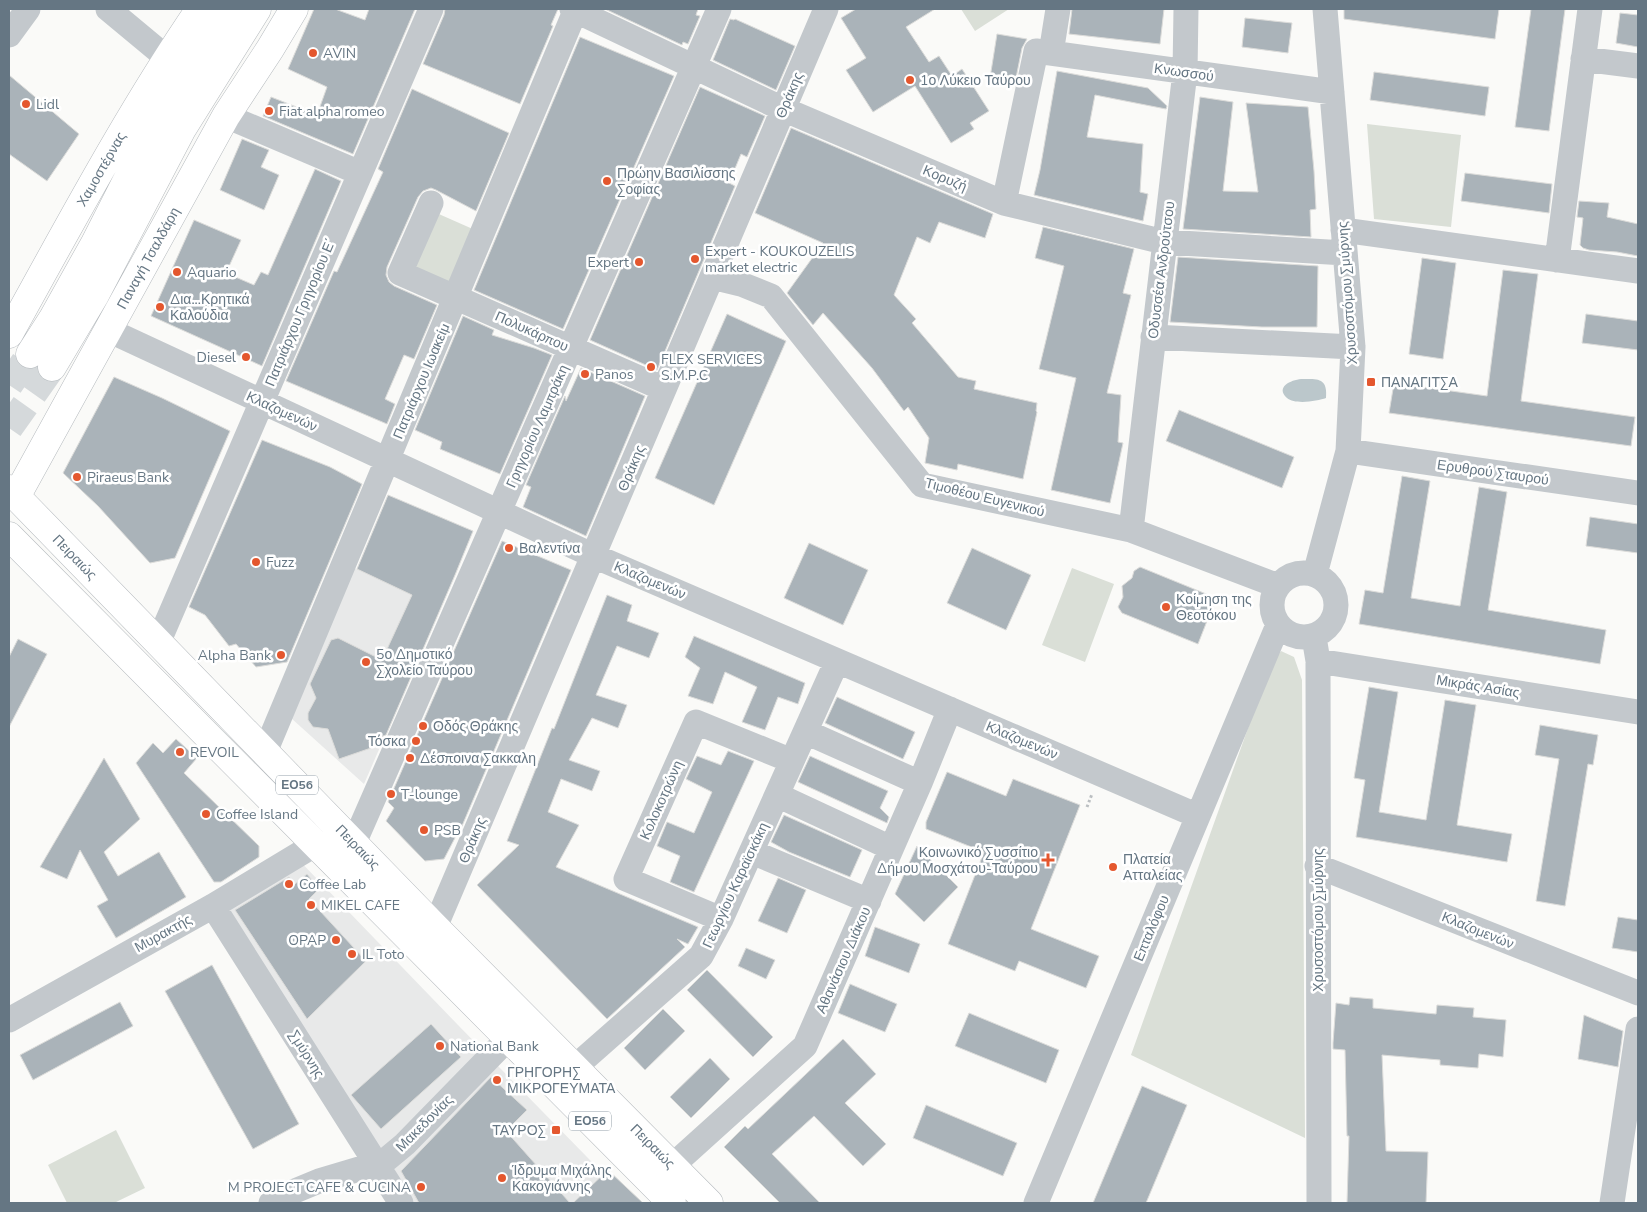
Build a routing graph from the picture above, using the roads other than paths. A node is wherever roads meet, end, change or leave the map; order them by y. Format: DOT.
graph roads {
  1 [pos="28,9"];
  2 [pos="108,9"];
  3 [pos="200,9"];
  4 [pos="227,9"];
  5 [pos="257,9"];
  6 [pos="294,9"];
  7 [pos="430,9"];
  8 [pos="574,9"];
  9 [pos="720,9"];
  10 [pos="826,9"];
  11 [pos="1058,9"];
  12 [pos="1186,9"];
  13 [pos="1325,9"];
  14 [pos="1590,9"];
  15 [pos="9,35"];
  16 [pos="1044,52"];
  17 [pos="167,58"];
  18 [pos="1583,59"];
  19 [pos="694,66"];
  20 [pos="1638,66"];
  21 [pos="1185,72"];
  22 [pos="1332,92"];
  23 [pos="783,109"];
  24 [pos="226,116"];
  25 [pos="360,173"];
  26 [pos="431,203"];
  27 [pos="1004,203"];
  28 [pos="1164,242"];
  29 [pos="1344,242"];
  30 [pos="1557,260"];
  31 [pos="1638,271"];
  32 [pos="712,277"];
  33 [pos="455,297"];
  34 [pos="108,330"];
  35 [pos="9,334"];
  36 [pos="1153,337"];
  37 [pos="1353,347"];
  38 [pos="571,349"];
  39 [pos="664,389"];
  40 [pos="262,402"];
  41 [pos="1348,451"];
  42 [pos="388,460"];
  43 [pos="1638,493"];
  44 [pos="11,499"];
  45 [pos="499,512"];
  46 [pos="1130,530"];
  47 [pos="9,536"];
  48 [pos="594,556"];
  49 [pos="1314,574"];
  50 [pos="1278,586"];
  51 [pos="1278,625"];
  52 [pos="158,643"];
  53 [pos="1316,649"];
  54 [pos="837,661"];
  55 [pos="950,709"];
  56 [pos="1638,712"];
  57 [pos="806,732"];
  58 [pos="265,752"];
  59 [pos="792,761"];
  60 [pos="920,783"];
  61 [pos="777,795"];
  62 [pos="1198,816"];
  63 [pos="354,843"];
  64 [pos="316,844"];
  65 [pos="892,848"];
  66 [pos="752,852"];
  67 [pos="1318,866"];
  68 [pos="869,901"];
  69 [pos="213,906"];
  70 [pos="721,919"];
  71 [pos="436,927"];
  72 [pos="1638,993"];
  73 [pos="15,1011"];
  74 [pos="518,1029"];
  75 [pos="1638,1029"];
  76 [pos="575,1067"];
  77 [pos="376,1164"];
  78 [pos="672,1166"];
  79 [pos="272,1203"];
  80 [pos="401,1203"];
  81 [pos="672,1203"];
  82 [pos="709,1203"];
  83 [pos="1036,1203"];
  84 [pos="1319,1203"];
  85 [pos="1612,1203"];
  1 -- 15 [label="street"];
  2 -- 17 [label="street"];
  3 -- 17 [label="main road, Χαμοστέρνας"];
  4 -- 5 [label="main road"];
  6 -- 24 [label="main road, Παναγή Τσαλδάρη"];
  7 -- 25 [label="street, Πατριάρχου Γρηγορίου Ε΄"];
  8 -- 19 [label="street, Κορυζή"];
  8 -- 33 [label="street, Πατριάρχου Ιωακείμ"];
  9 -- 19 [label="street, Γρηγορίου Λαμπράκη"];
  10 -- 23 [label="street, Θράκης"];
  11 -- 16 [label="street"];
  12 -- 21 [label="street, Οδυσσέα Ανδρούτσου"];
  13 -- 22 [label="street, Χρυσοστόμου Σμύρνης"];
  14 -- 18 [label="street"];
  16 -- 21 [label="street, Κνωσσού"];
  16 -- 27 [label="street"];
  17 -- 35 [label="main road, Χαμοστέρνας"];
  18 -- 20 [label="street"];
  18 -- 30 [label="street"];
  19 -- 23 [label="street, Κορυζή"];
  19 -- 38 [label="street, Γρηγορίου Λαμπράκη"];
  21 -- 22 [label="street, Κνωσσού"];
  21 -- 28 [label="street, Οδυσσέα Ανδρούτσου"];
  22 -- 29 [label="street, Χρυσοστόμου Σμύρνης"];
  23 -- 27 [label="street, Κορυζή"];
  23 -- 32 [label="street, Θράκης"];
  24 -- 25 [label="street"];
  24 -- 34 [label="main road, Παναγή Τσαλδάρη"];
  25 -- 40 [label="street, Πατριάρχου Γρηγορίου Ε΄"];
  26 -- 33 [label="street, Πολυκάρπου"];
  27 -- 28 [label="street, Κορυζή"];
  28 -- 29 [label="street, Κορυζή"];
  28 -- 36 [label="street, Οδυσσέα Ανδρούτσου"];
  29 -- 30 [label="street, Κορυζή"];
  29 -- 37 [label="street, Χρυσοστόμου Σμύρνης"];
  30 -- 31 [label="street, Κορυζή"];
  32 -- 39 [label="street, Θράκης"];
  32 -- 46 [label="street, Τιμοθέου Ευγενικού"];
  33 -- 38 [label="street, Πολυκάρπου"];
  33 -- 42 [label="street, Πατριάρχου Ιωακείμ"];
  34 -- 40 [label="street, Κλαζομενών"];
  34 -- 44 [label="main road, Παναγή Τσαλδάρη"];
  36 -- 37 [label="street"];
  36 -- 46 [label="street, Οδυσσέα Ανδρούτσου"];
  37 -- 41 [label="street, Χρυσοστόμου Σμύρνης"];
  38 -- 39 [label="street, Πολυκάρπου"];
  38 -- 45 [label="street, Γρηγορίου Λαμπράκη"];
  39 -- 48 [label="street, Θράκης"];
  40 -- 42 [label="street, Κλαζομενών"];
  40 -- 52 [label="street, Πατριάρχου Γρηγορίου Ε΄"];
  41 -- 43 [label="street, Ερυθρού Σταυρού"];
  41 -- 49 [label="street, Χρυσοστόμου Σμύρνης"];
  42 -- 45 [label="street, Κλαζομενών"];
  42 -- 58 [label="street, Πατριάρχου Ιωακείμ"];
  44 -- 52 [label="main road, Πειραιώς / ΕΟ56"];
  45 -- 48 [label="street, Κλαζομενών"];
  45 -- 63 [label="street, Γρηγορίου Λαμπράκη"];
  46 -- 50 [label="street, Τιμοθέου Ευγενικού"];
  47 -- 64 [label="main road, Πειραιώς / ΕΟ56"];
  48 -- 54 [label="street, Κλαζομενών"];
  48 -- 71 [label="street, Θράκης"];
  49 -- 50 [label="street"];
  49 -- 53 [label="street"];
  50 -- 51 [label="street"];
  51 -- 53 [label="street"];
  51 -- 62 [label="street, Επταλόφου"];
  52 -- 58 [label="main road, Πειραιώς / ΕΟ56"];
  53 -- 56 [label="street, Μικράς Ασίας"];
  53 -- 67 [label="street, Χρυσοστόμου Σμύρνης"];
  54 -- 55 [label="street, Κλαζομενών"];
  54 -- 57 [label="street, Γεωργίου Καραϊσκάκη"];
  55 -- 60 [label="street, Αθανάσιου Διάκου"];
  55 -- 62 [label="street, Κλαζομενών"];
  57 -- 59 [label="street, Γεωργίου Καραϊσκάκη"];
  57 -- 60 [label="street"];
  58 -- 63 [label="main road, Πειραιώς / ΕΟ56"];
  59 -- 61 [label="street, Γεωργίου Καραϊσκάκη"];
  59 -- 70 [label="street, Κολοκοτρώνη"];
  60 -- 65 [label="street, Αθανάσιου Διάκου"];
  61 -- 65 [label="street"];
  61 -- 66 [label="street, Γεωργίου Καραϊσκάκη"];
  62 -- 83 [label="street, Επταλόφου"];
  63 -- 71 [label="main road, Πειραιώς / ΕΟ56"];
  64 -- 69 [label="street, Μυρακτής"];
  64 -- 74 [label="main road, Πειραιώς / ΕΟ56"];
  65 -- 68 [label="street, Αθανάσιου Διάκου"];
  66 -- 68 [label="street"];
  66 -- 70 [label="street, Γεωργίου Καραϊσκάκη"];
  67 -- 72 [label="street, Κλαζομενών"];
  67 -- 84 [label="street, Χρυσοστόμου Σμύρνης"];
  68 -- 78 [label="street, Αθανάσιου Διάκου"];
  69 -- 73 [label="street, Μυρακτής"];
  69 -- 77 [label="street, Σμύρνης"];
  70 -- 76 [label="street, Γεωργίου Καραϊσκάκη"];
  71 -- 74 [label="main road, Πειραιώς / ΕΟ56"];
  74 -- 76 [label="main road, Πειραιώς / ΕΟ56"];
  74 -- 77 [label="street, Μακεδονίας"];
  74 -- 81 [label="main road, Πειραιώς / ΕΟ56"];
  75 -- 85 [label="street"];
  76 -- 78 [label="main road, Πειραιώς / ΕΟ56"];
  77 -- 79 [label="street, Μακεδονίας"];
  77 -- 80 [label="street, Σμύρνης"];
  78 -- 82 [label="main road, Πειραιώς / ΕΟ56"];
}
